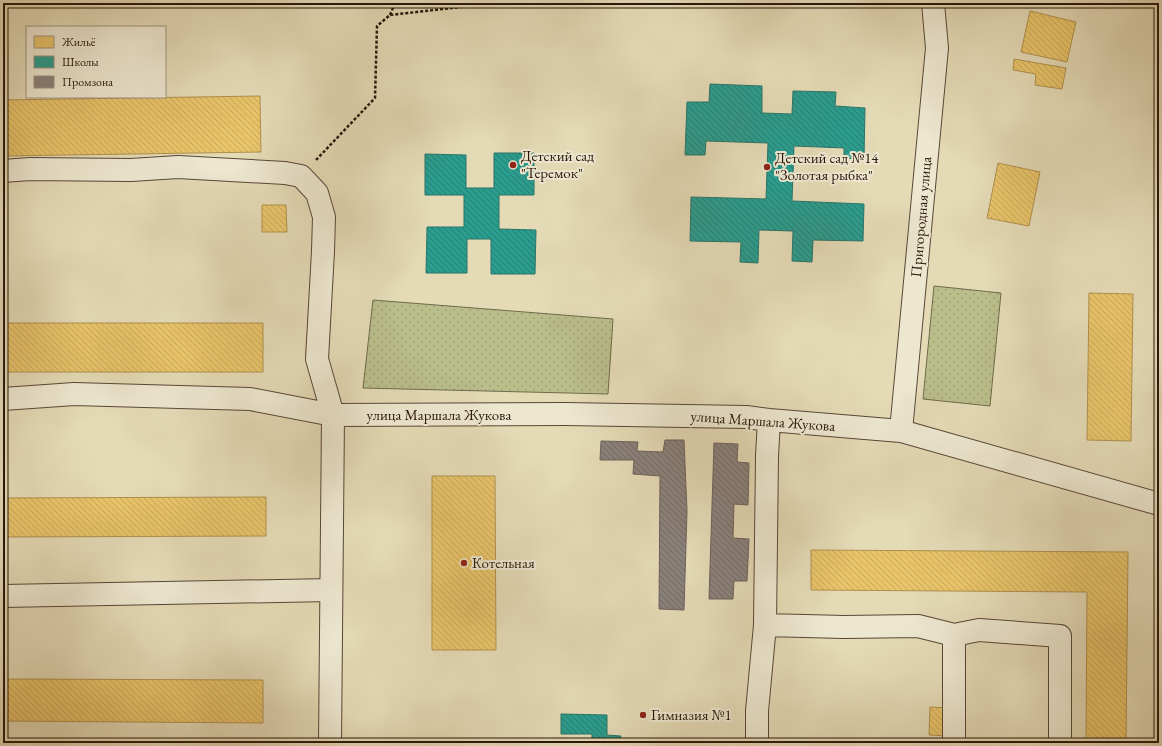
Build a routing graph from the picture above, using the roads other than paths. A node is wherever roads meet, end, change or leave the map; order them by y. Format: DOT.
graph roads {
  1 [pos="933,3"];
  2 [pos="3,171"];
  3 [pos="3,399"];
  4 [pos="332,415"];
  5 [pos="769,420"];
  6 [pos="901,431"];
  7 [pos="1159,504"];
  8 [pos="330,590"];
  9 [pos="3,596"];
  10 [pos="765,625"];
  11 [pos="954,635"];
  12 [pos="330,743"];
  13 [pos="757,743"];
  14 [pos="954,743"];
  15 [pos="1060,743"];
  1 -- 6 [label="street, Пригородная улица"];
  2 -- 4 [label="street"];
  3 -- 4 [label="street, улица Маршала Жукова"];
  4 -- 5 [label="street, улица Маршала Жукова"];
  4 -- 8 [label="street"];
  5 -- 6 [label="street, улица Маршала Жукова"];
  5 -- 10 [label="street"];
  6 -- 7 [label="street, улица Маршала Жукова"];
  8 -- 9 [label="street"];
  8 -- 12 [label="street"];
  10 -- 11 [label="street"];
  10 -- 13 [label="street"];
  11 -- 14 [label="street"];
  11 -- 15 [label="street"];
}
